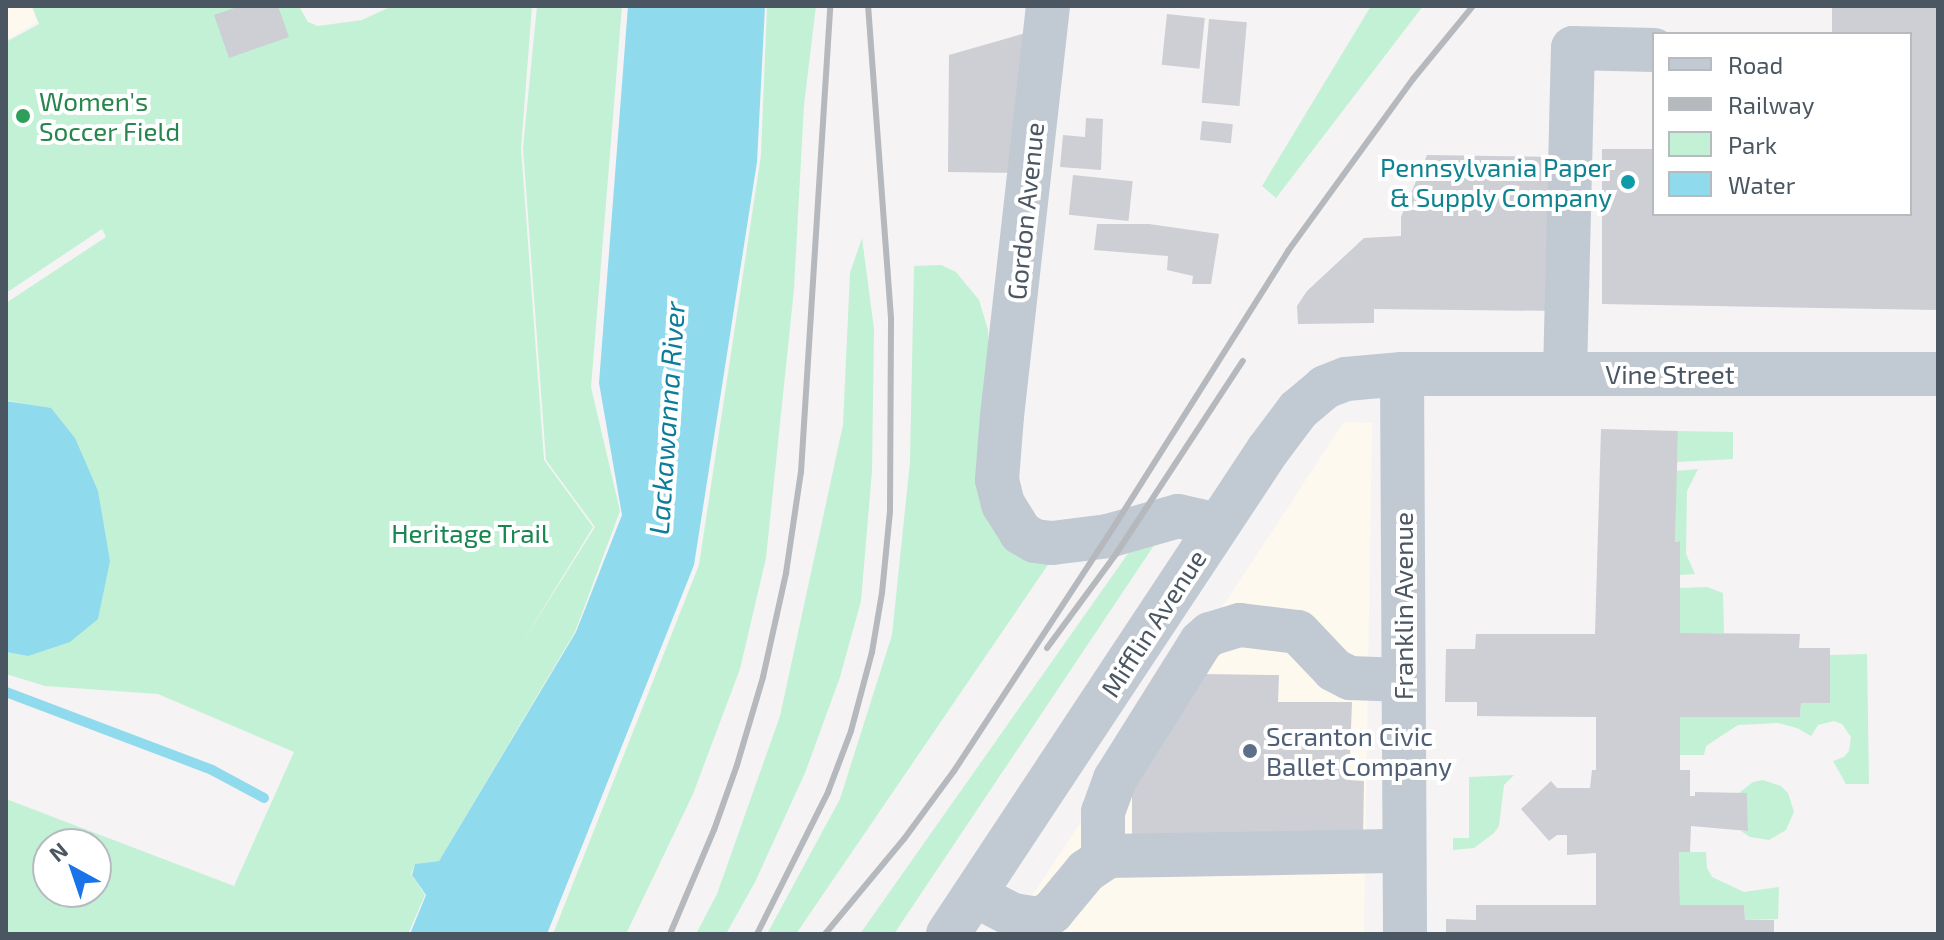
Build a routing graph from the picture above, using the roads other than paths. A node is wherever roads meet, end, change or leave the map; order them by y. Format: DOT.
graph roads {
  1 [pos="1048,6"];
  2 [pos="1652,50"];
  3 [pos="1402,374"];
  4 [pos="1565,374"];
  5 [pos="1938,374"];
  6 [pos="1218,525"];
  7 [pos="1403,680"];
  8 [pos="1403,851"];
  9 [pos="1103,858"];
  10 [pos="974,895"];
  11 [pos="948,934"];
  12 [pos="1405,934"];
  1 -- 6 [label="street, Gordon Avenue"];
  2 -- 4 [label="street"];
  3 -- 4 [label="street, Vine Street"];
  3 -- 6 [label="street, Mifflin Avenue"];
  3 -- 7 [label="street, Franklin Avenue"];
  4 -- 5 [label="street, Vine Street"];
  6 -- 10 [label="street, Mifflin Avenue"];
  7 -- 8 [label="street, Franklin Avenue"];
  7 -- 9 [label="street"];
  8 -- 9 [label="street"];
  8 -- 12 [label="street, Franklin Avenue"];
  9 -- 10 [label="street"];
  10 -- 11 [label="street, Mifflin Avenue"];
}
